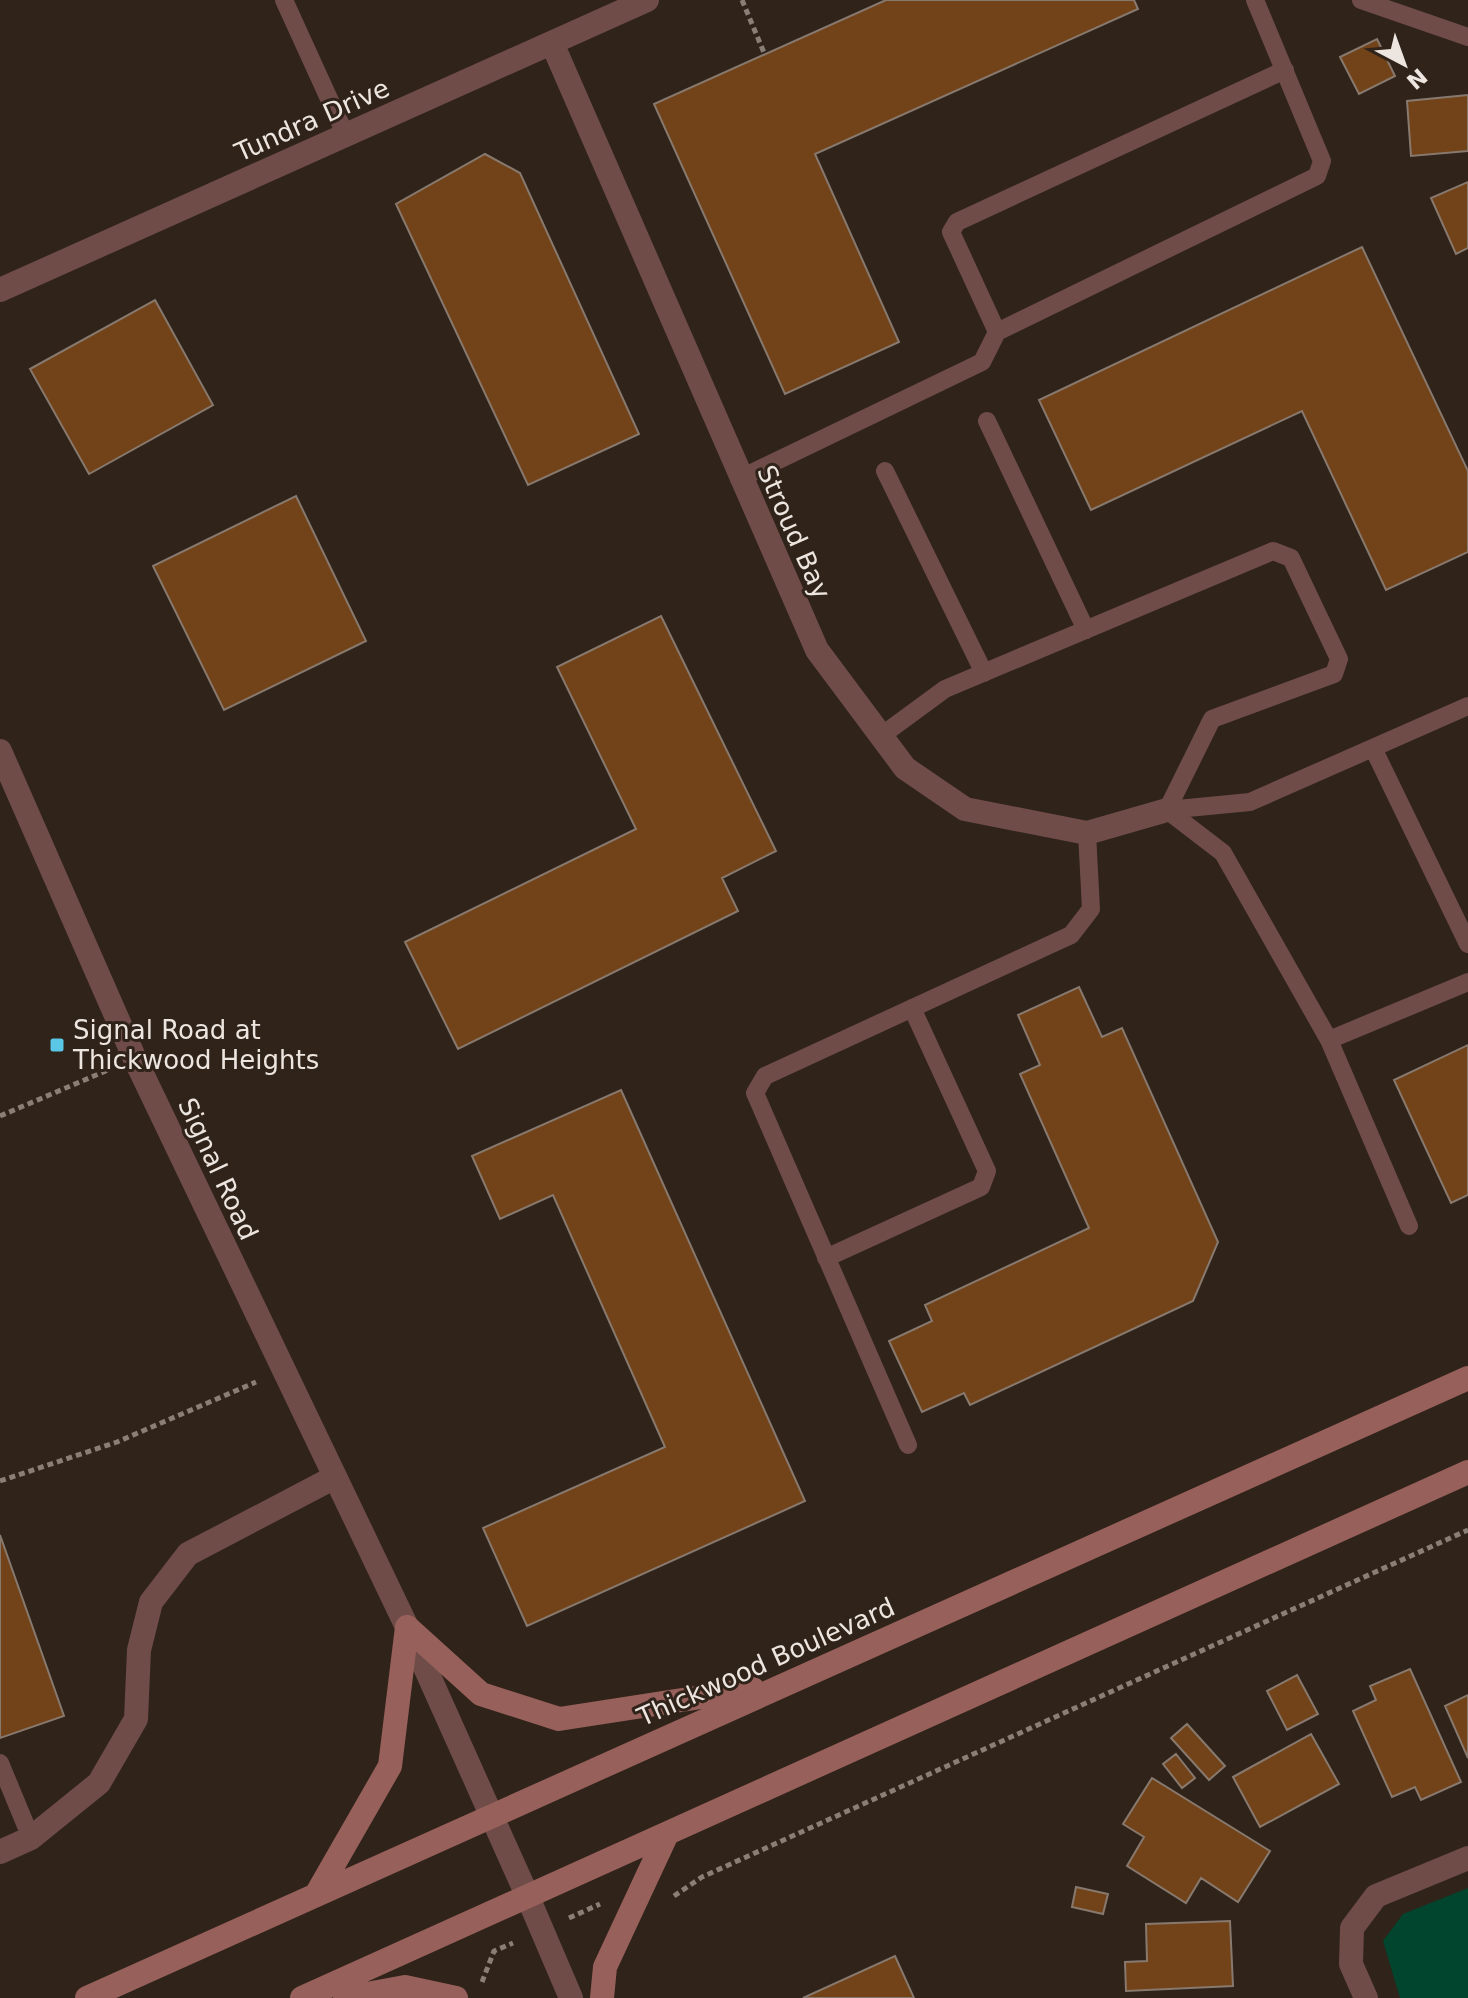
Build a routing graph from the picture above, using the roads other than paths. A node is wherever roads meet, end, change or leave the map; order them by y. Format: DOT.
graph roads {
  1 [pos="284,0"];
  2 [pos="647,0"];
  3 [pos="1255,0"];
  4 [pos="1361,0"];
  5 [pos="1468,37"];
  6 [pos="552,43"];
  7 [pos="1285,70"];
  8 [pos="346,136"];
  9 [pos="0,290"];
  10 [pos="997,332"];
  11 [pos="987,421"];
  12 [pos="885,471"];
  13 [pos="739,479"];
  14 [pos="1086,630"];
  15 [pos="984,673"];
  16 [pos="1468,706"];
  17 [pos="881,736"];
  18 [pos="1373,748"];
  19 [pos="0,751"];
  20 [pos="1167,810"];
  21 [pos="1087,833"];
  22 [pos="1468,944"];
  23 [pos="1468,982"];
  24 [pos="912,1008"];
  25 [pos="1329,1040"];
  26 [pos="1409,1226"];
  27 [pos="826,1258"];
  28 [pos="1468,1378"];
  29 [pos="908,1445"];
  30 [pos="1468,1472"];
  31 [pos="335,1477"];
  32 [pos="407,1627"];
  33 [pos="785,1684"];
  34 [pos="0,1763"];
  35 [pos="491,1819"];
  36 [pos="667,1834"];
  37 [pos="31,1838"];
  38 [pos="0,1852"];
  39 [pos="1468,1858"];
  40 [pos="316,1895"];
  41 [pos="527,1895"];
  42 [pos="87,1998"];
  43 [pos="302,1998"];
  44 [pos="345,1998"];
  45 [pos="456,1998"];
  46 [pos="571,1998"];
  47 [pos="602,1998"];
  48 [pos="1366,1998"];
  1 -- 8 [label="lane"];
  2 -- 6 [label="street, Tundra Drive"];
  3 -- 7 [label="lane"];
  4 -- 5 [label="lane"];
  6 -- 8 [label="street, Tundra Drive"];
  6 -- 13 [label="street, Stroud Bay"];
  7 -- 10 [label="lane"];
  7 -- 10 [label="lane"];
  8 -- 9 [label="street, Tundra Drive"];
  10 -- 13 [label="lane"];
  11 -- 14 [label="lane"];
  12 -- 15 [label="lane"];
  13 -- 17 [label="street, Stroud Bay"];
  14 -- 15 [label="lane"];
  14 -- 20 [label="lane"];
  15 -- 17 [label="lane"];
  16 -- 18 [label="lane"];
  17 -- 21 [label="street, Stroud Bay"];
  18 -- 20 [label="lane"];
  18 -- 22 [label="lane"];
  19 -- 31 [label="street, Signal Road"];
  20 -- 21 [label="street, Stroud Bay"];
  20 -- 25 [label="lane"];
  21 -- 24 [label="lane"];
  23 -- 25 [label="lane"];
  24 -- 27 [label="lane"];
  24 -- 27 [label="lane"];
  25 -- 26 [label="lane"];
  27 -- 29 [label="lane"];
  28 -- 33 [label="main road, Thickwood Boulevard"];
  30 -- 36 [label="main road"];
  31 -- 32 [label="street, Signal Road"];
  31 -- 37 [label="street"];
  32 -- 33 [label="main road"];
  32 -- 35 [label="street, Signal Road"];
  32 -- 40 [label="main road"];
  33 -- 35 [label="main road, Thickwood Boulevard"];
  34 -- 37 [label="lane"];
  35 -- 40 [label="main road, Thickwood Boulevard"];
  35 -- 41 [label="street, Signal Road"];
  36 -- 41 [label="main road"];
  36 -- 47 [label="main road"];
  37 -- 38 [label="street"];
  39 -- 48 [label="street"];
  40 -- 42 [label="main road, Thickwood Boulevard"];
  41 -- 43 [label="main road"];
  41 -- 46 [label="street, Signal Road"];
  44 -- 45 [label="main road"];
}
